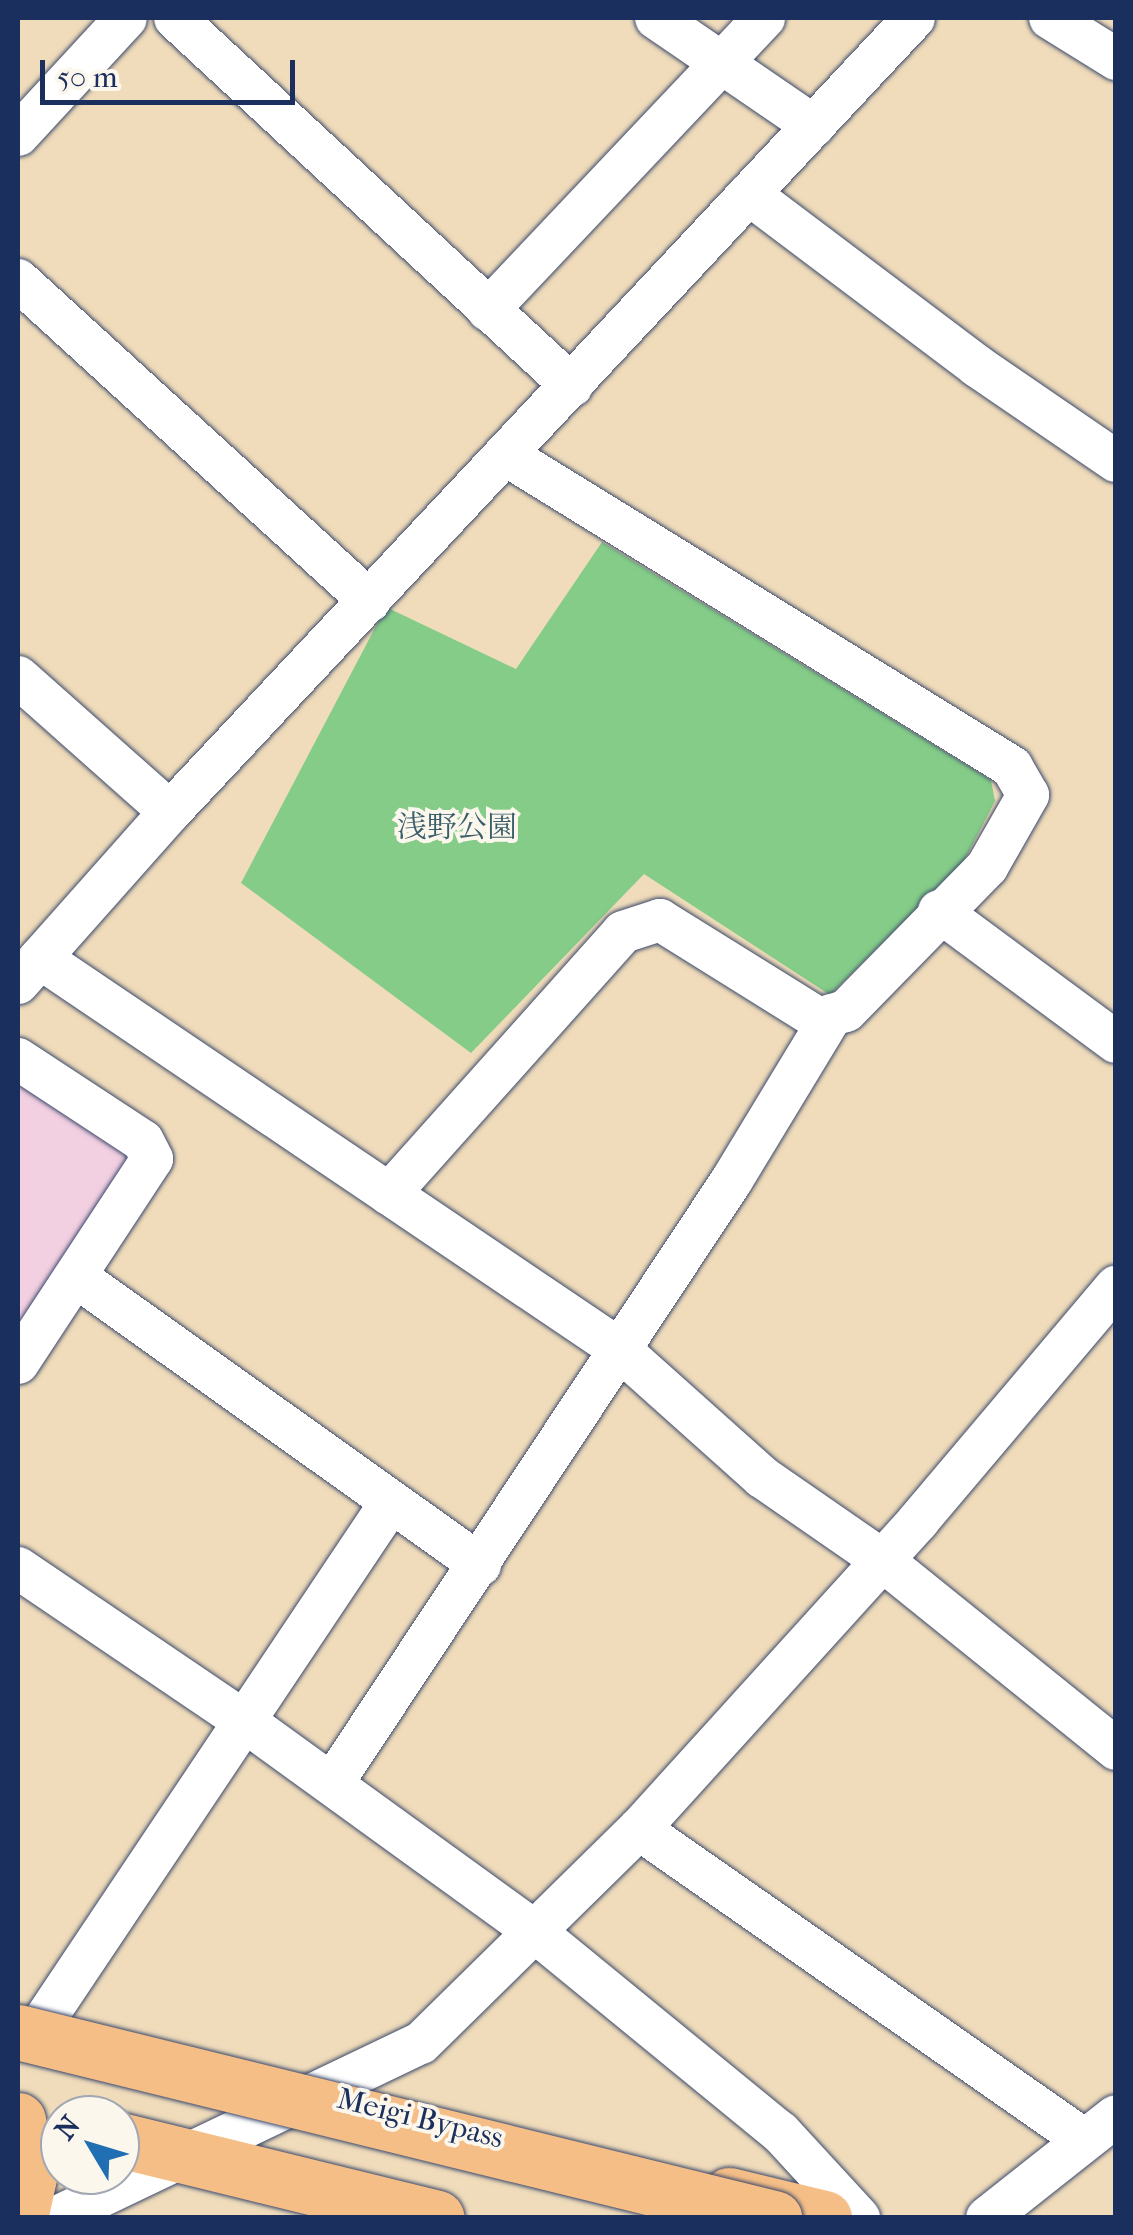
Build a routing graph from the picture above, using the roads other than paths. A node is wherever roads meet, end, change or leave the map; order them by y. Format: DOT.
graph roads {
  1 [pos="126,18"];
  2 [pos="175,18"];
  3 [pos="656,18"];
  4 [pos="764,18"];
  5 [pos="914,18"];
  6 [pos="1050,18"];
  7 [pos="1116,59"];
  8 [pos="721,62"];
  9 [pos="814,126"];
  10 [pos="18,135"];
  11 [pos="750,194"];
  12 [pos="18,280"];
  13 [pos="488,310"];
  14 [pos="572,386"];
  15 [pos="506,455"];
  16 [pos="1116,461"];
  17 [pos="370,601"];
  18 [pos="18,677"];
  19 [pos="170,812"];
  20 [pos="938,911"];
  21 [pos="29,971"];
  22 [pos="832,1015"];
  23 [pos="1116,1042"];
  24 [pos="18,1059"];
  25 [pos="389,1194"];
  26 [pos="78,1278"];
  27 [pos="1116,1287"];
  28 [pos="619,1349"];
  29 [pos="18,1363"];
  30 [pos="390,1502"];
  31 [pos="882,1560"];
  32 [pos="480,1565"];
  33 [pos="18,1568"];
  34 [pos="247,1722"];
  35 [pos="1116,1749"];
  36 [pos="332,1784"];
  37 [pos="639,1829"];
  38 [pos="534,1931"];
  39 [pos="25,2027"];
  40 [pos="319,2094"];
  41 [pos="18,2117"];
  42 [pos="1099,2127"];
  43 [pos="140,2145"];
  44 [pos="183,2156"];
  45 [pos="74,2213"];
  46 [pos="20,2218"];
  47 [pos="437,2218"];
  48 [pos="774,2218"];
  49 [pos="824,2218"];
  50 [pos="859,2218"];
  51 [pos="988,2218"];
  1 -- 10 [label="street"];
  2 -- 13 [label="street"];
  3 -- 8 [label="street"];
  4 -- 8 [label="street"];
  5 -- 9 [label="street"];
  6 -- 7 [label="street"];
  8 -- 9 [label="street"];
  8 -- 13 [label="street"];
  9 -- 11 [label="street"];
  11 -- 14 [label="street"];
  11 -- 16 [label="street"];
  12 -- 17 [label="street"];
  13 -- 14 [label="street"];
  14 -- 15 [label="street"];
  15 -- 17 [label="street"];
  15 -- 20 [label="street"];
  17 -- 19 [label="street"];
  18 -- 19 [label="street"];
  19 -- 21 [label="street"];
  20 -- 22 [label="street"];
  20 -- 23 [label="street"];
  21 -- 25 [label="street"];
  22 -- 25 [label="street"];
  22 -- 28 [label="street"];
  24 -- 26 [label="street"];
  25 -- 28 [label="street"];
  26 -- 29 [label="street"];
  26 -- 30 [label="street"];
  27 -- 31 [label="street"];
  28 -- 31 [label="street"];
  28 -- 32 [label="street"];
  30 -- 32 [label="street"];
  30 -- 34 [label="street"];
  31 -- 35 [label="street"];
  31 -- 37 [label="street"];
  32 -- 36 [label="street"];
  33 -- 34 [label="street"];
  34 -- 36 [label="street"];
  34 -- 39 [label="street"];
  36 -- 38 [label="street"];
  37 -- 38 [label="street"];
  37 -- 42 [label="street"];
  38 -- 40 [label="street"];
  38 -- 50 [label="street"];
  39 -- 40 [label="highway, Meigi Bypass"];
  39 -- 48 [label="highway, bridge"];
  40 -- 44 [label="street"];
  40 -- 49 [label="highway, Meigi Bypass"];
  41 -- 46 [label="highway"];
  42 -- 51 [label="street"];
  43 -- 44 [label="highway"];
  44 -- 45 [label="street"];
  44 -- 47 [label="highway"];
}
